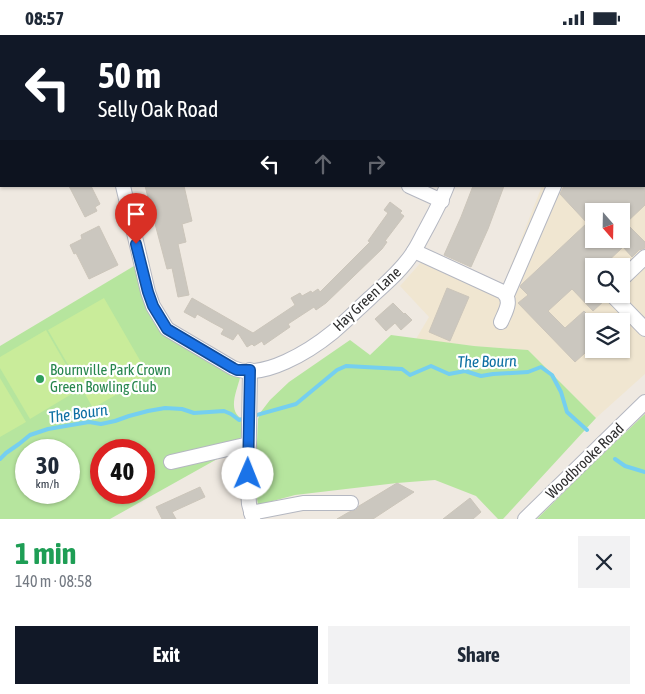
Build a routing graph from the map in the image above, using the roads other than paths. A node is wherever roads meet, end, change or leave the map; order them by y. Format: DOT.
graph roads {
  1 [pos="123,187"];
  2 [pos="411,187"];
  3 [pos="448,187"];
  4 [pos="554,187"];
  5 [pos="442,201"];
  6 [pos="414,251"];
  7 [pos="645,257"];
  8 [pos="630,271"];
  9 [pos="507,295"];
  10 [pos="620,303"];
  11 [pos="501,323"];
  12 [pos="645,329"];
  13 [pos="250,370"];
  14 [pos="645,402"];
  15 [pos="248,443"];
  16 [pos="171,462"];
  17 [pos="351,503"];
  18 [pos="252,516"];
  19 [pos="525,519"];
  1 -- 13 [label="street"];
  2 -- 5 [label="street"];
  3 -- 5 [label="street, Hay Green Lane"];
  4 -- 9 [label="street"];
  5 -- 6 [label="street, Hay Green Lane"];
  6 -- 9 [label="street"];
  6 -- 13 [label="street, Hay Green Lane"];
  7 -- 8 [label="street"];
  9 -- 11 [label="street"];
  10 -- 12 [label="street"];
  13 -- 15 [label="street"];
  14 -- 19 [label="street, Woodbrooke Road"];
  15 -- 16 [label="street"];
  15 -- 18 [label="street"];
  17 -- 18 [label="street"];
}
